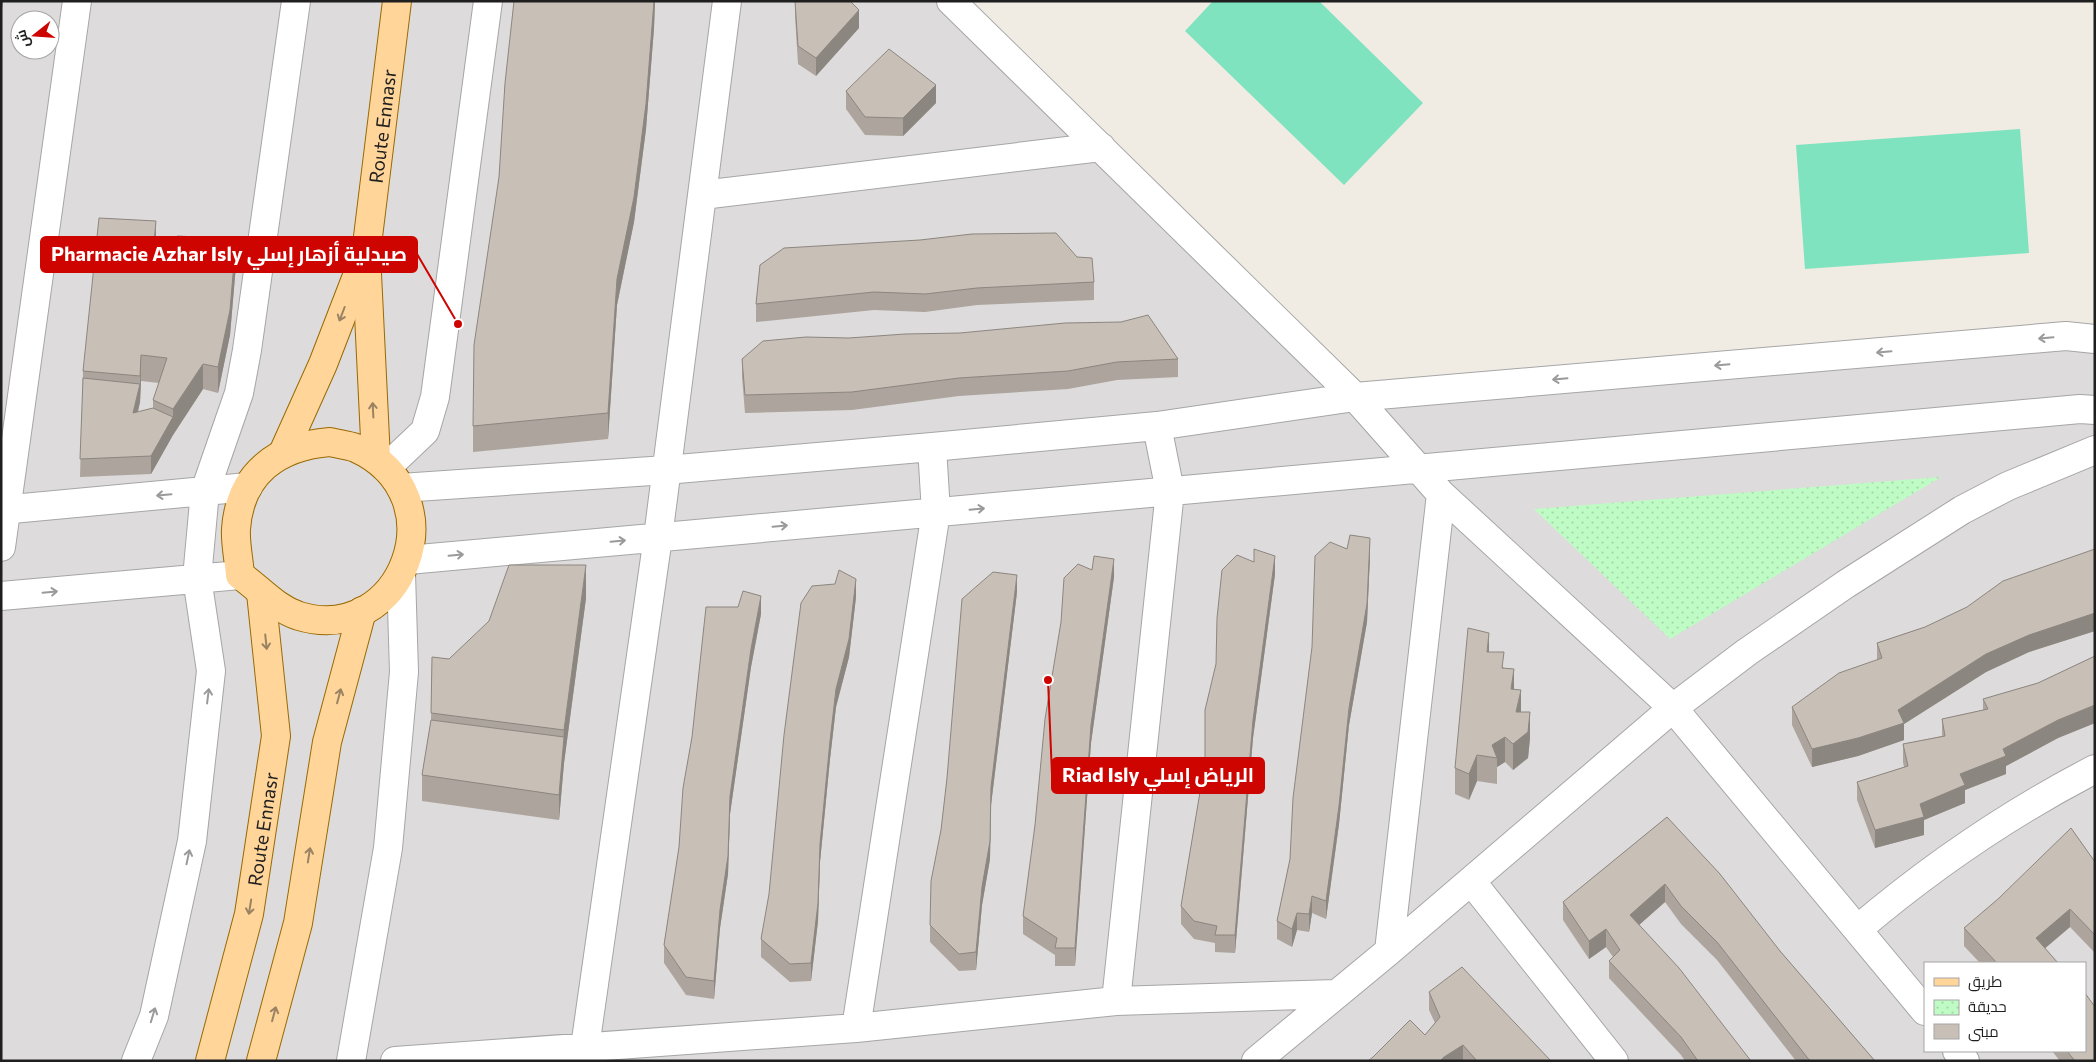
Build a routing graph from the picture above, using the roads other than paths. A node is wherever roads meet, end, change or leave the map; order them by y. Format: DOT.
graph roads {
  1 [pos="77,1"];
  2 [pos="296,1"];
  3 [pos="397,1"];
  4 [pos="488,1"];
  5 [pos="727,1"];
  6 [pos="951,1"];
  7 [pos="1101,147"];
  8 [pos="702,196"];
  9 [pos="366,253"];
  10 [pos="2095,339"];
  11 [pos="1355,397"];
  12 [pos="2095,410"];
  13 [pos="1157,426"];
  14 [pos="932,447"];
  15 [pos="2095,450"];
  16 [pos="283,453"];
  17 [pos="1417,468"];
  18 [pos="666,470"];
  19 [pos="388,472"];
  20 [pos="248,487"];
  21 [pos="204,491"];
  22 [pos="1170,491"];
  23 [pos="1441,494"];
  24 [pos="4,510"];
  25 [pos="936,512"];
  26 [pos="658,537"];
  27 [pos="1,547"];
  28 [pos="404,567"];
  29 [pos="240,575"];
  30 [pos="198,578"];
  31 [pos="261,593"];
  32 [pos="1,596"];
  33 [pos="362,611"];
  34 [pos="1674,708"];
  35 [pos="2094,770"];
  36 [pos="1471,881"];
  37 [pos="1858,929"];
  38 [pos="1389,951"];
  39 [pos="1336,994"];
  40 [pos="1116,1001"];
  41 [pos="1924,1010"];
  42 [pos="856,1028"];
  43 [pos="585,1047"];
  44 [pos="702,1049"];
  45 [pos="136,1061"];
  46 [pos="210,1061"];
  47 [pos="261,1061"];
  48 [pos="351,1061"];
  49 [pos="395,1061"];
  50 [pos="1256,1061"];
  51 [pos="1614,1061"];
  1 -- 24 [label="street"];
  2 -- 21 [label="street"];
  3 -- 9 [label="main road, Route Ennasr"];
  4 -- 19 [label="street"];
  5 -- 8 [label="street"];
  6 -- 7 [label="street"];
  7 -- 8 [label="street"];
  7 -- 11 [label="street"];
  8 -- 18 [label="street"];
  9 -- 16 [label="main road, Route Ennasr, one-way"];
  19 -- 9 [label="main road, Route Ennasr, one-way"];
  10 -- 11 [label="street, one-way"];
  11 -- 13 [label="street"];
  11 -- 17 [label="street"];
  12 -- 17 [label="street"];
  13 -- 14 [label="street"];
  13 -- 22 [label="street"];
  14 -- 18 [label="street"];
  14 -- 25 [label="street"];
  15 -- 34 [label="street"];
  16 -- 19 [label="main road"];
  16 -- 20 [label="main road"];
  17 -- 22 [label="street"];
  17 -- 23 [label="street"];
  18 -- 19 [label="street"];
  18 -- 26 [label="street"];
  19 -- 28 [label="main road"];
  20 -- 21 [label="street"];
  20 -- 29 [label="main road"];
  21 -- 24 [label="street, one-way"];
  21 -- 30 [label="street"];
  25 -- 22 [label="street, one-way"];
  22 -- 40 [label="street"];
  23 -- 34 [label="street"];
  23 -- 38 [label="street"];
  24 -- 27 [label="street"];
  26 -- 25 [label="street, one-way"];
  25 -- 42 [label="street"];
  28 -- 26 [label="street, one-way"];
  26 -- 43 [label="street"];
  28 -- 33 [label="main road"];
  28 -- 48 [label="street"];
  29 -- 30 [label="street"];
  29 -- 31 [label="main road"];
  32 -- 30 [label="street, one-way"];
  45 -- 30 [label="street, one-way"];
  31 -- 33 [label="main road"];
  31 -- 46 [label="main road, Route Ennasr, one-way"];
  47 -- 33 [label="main road, one-way"];
  34 -- 36 [label="street"];
  34 -- 37 [label="street"];
  35 -- 37 [label="street"];
  36 -- 38 [label="street"];
  36 -- 51 [label="street"];
  37 -- 41 [label="street"];
  38 -- 39 [label="street"];
  39 -- 40 [label="street"];
  39 -- 50 [label="street"];
  40 -- 42 [label="street"];
  42 -- 44 [label="street"];
  43 -- 44 [label="street"];
  43 -- 49 [label="street"];
}
